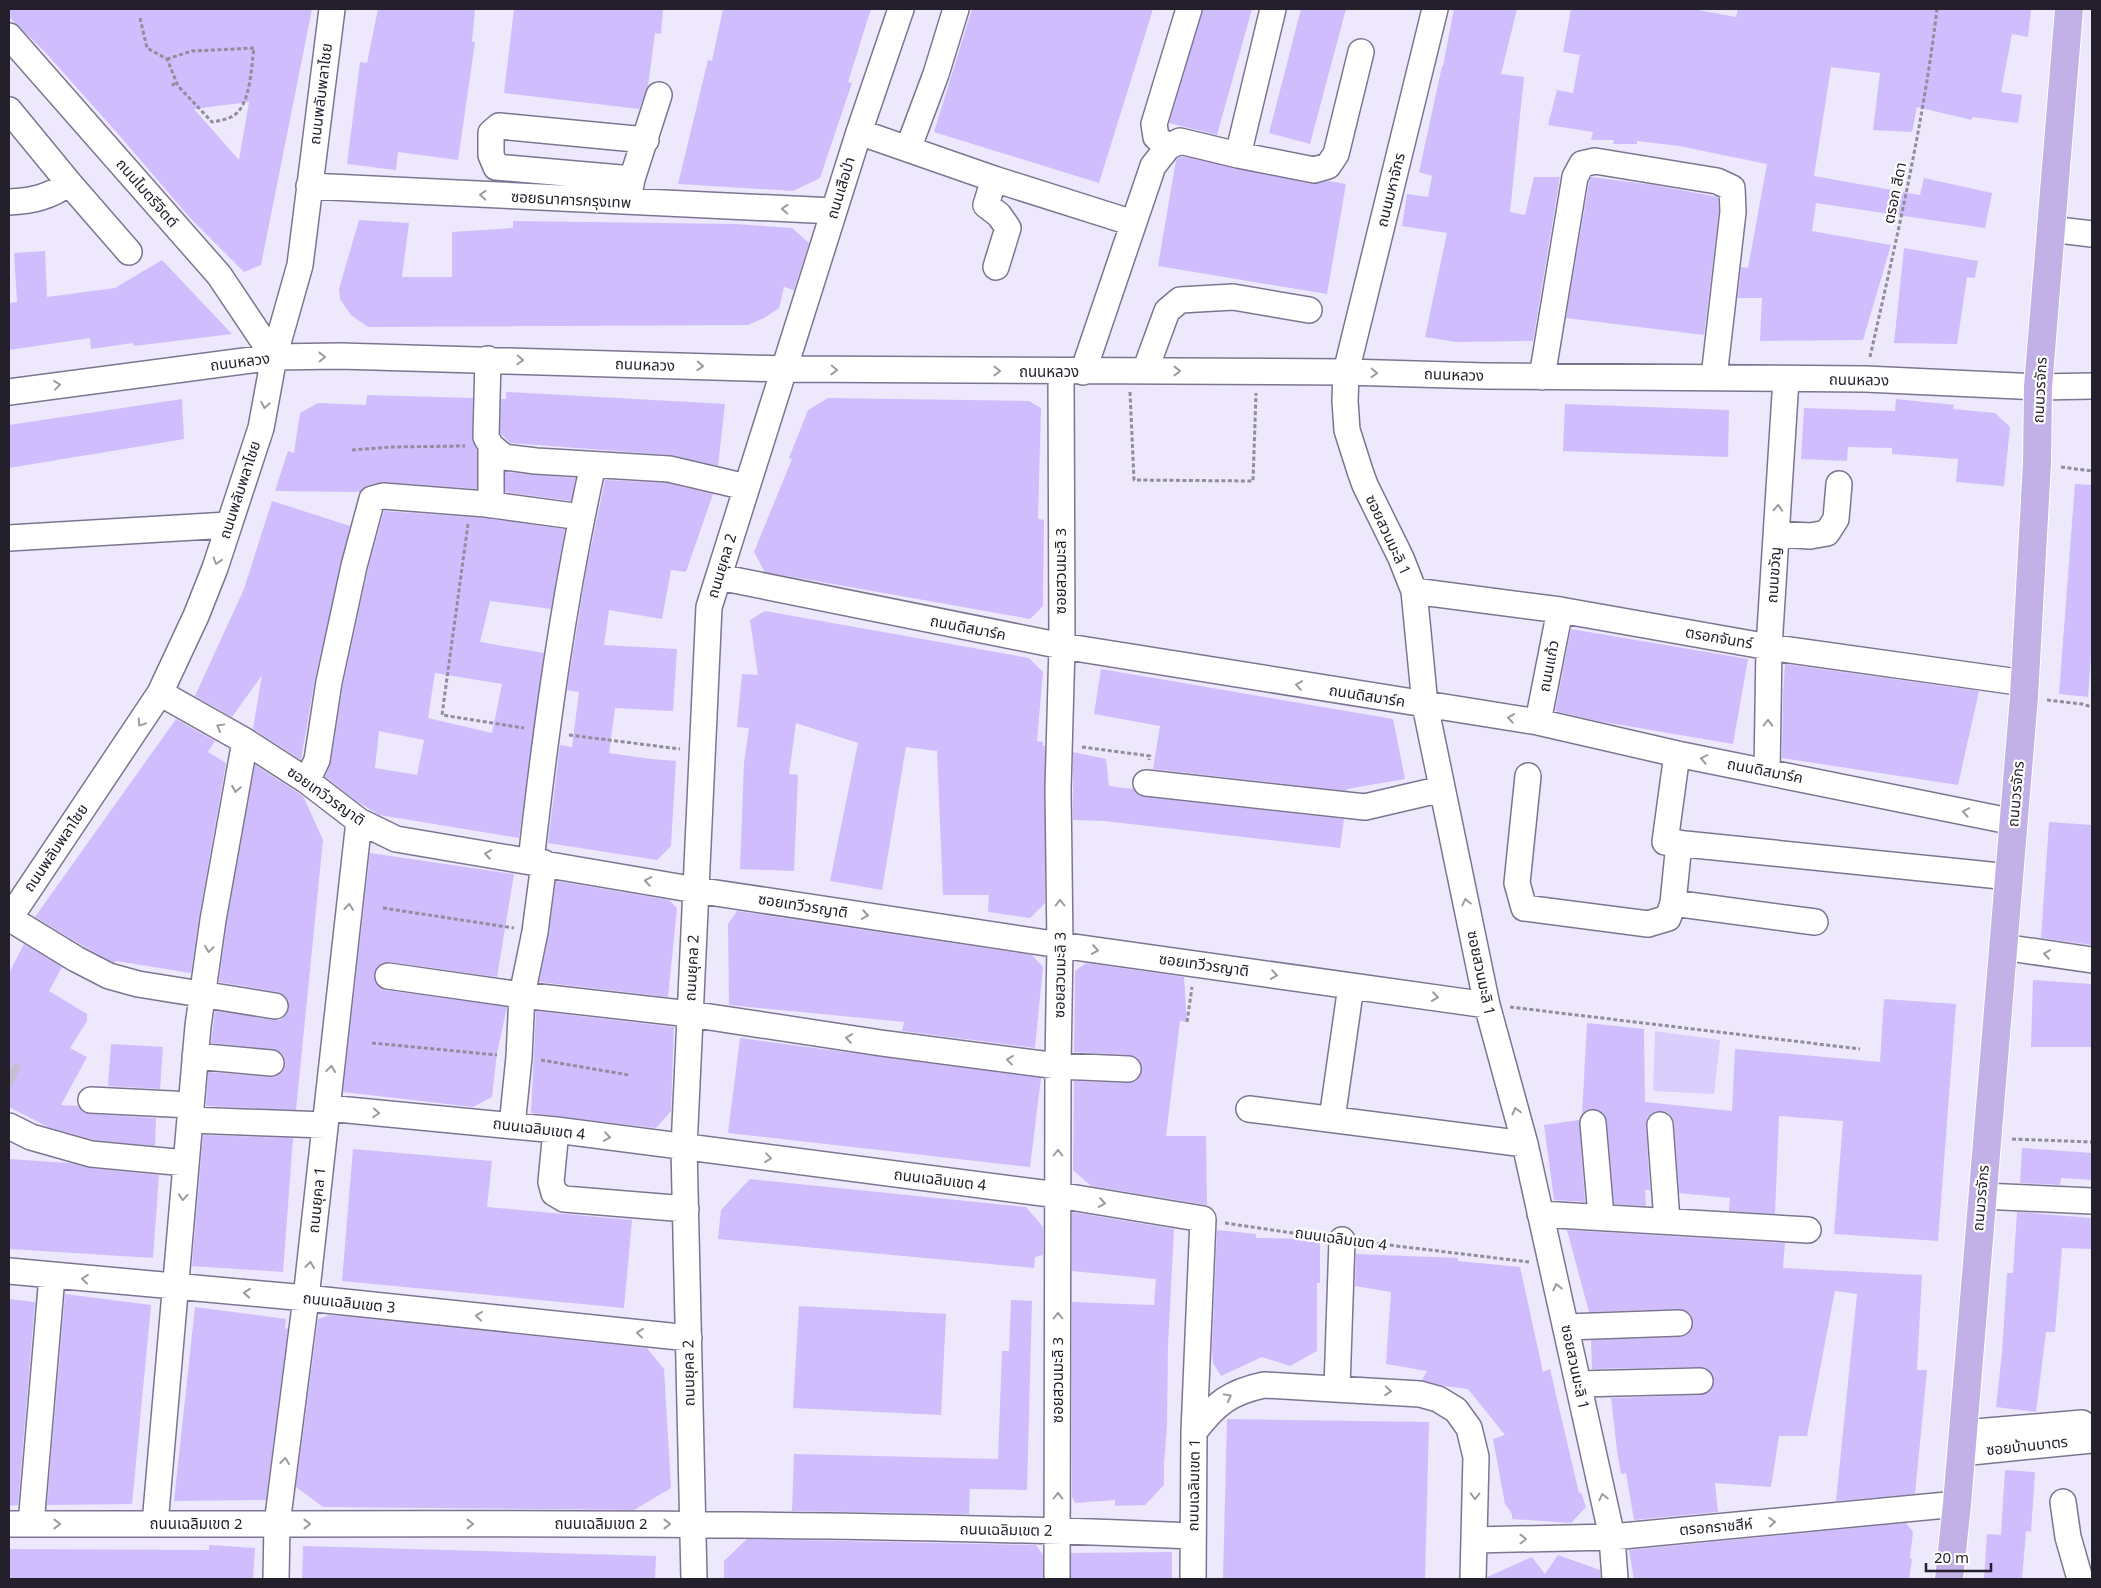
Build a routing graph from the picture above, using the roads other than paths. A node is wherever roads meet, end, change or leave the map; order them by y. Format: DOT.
graph roads {
  1 [pos="332,9"];
  2 [pos="901,9"];
  3 [pos="956,9"];
  4 [pos="1189,9"];
  5 [pos="1273,9"];
  6 [pos="1435,9"];
  7 [pos="2069,9"];
  8 [pos="9,36"];
  9 [pos="1361,52"];
  10 [pos="660,95"];
  11 [pos="9,110"];
  12 [pos="859,132"];
  13 [pos="646,140"];
  14 [pos="1168,147"];
  15 [pos="908,149"];
  16 [pos="1238,155"];
  17 [pos="994,179"];
  18 [pos="69,184"];
  19 [pos="309,186"];
  20 [pos="630,191"];
  21 [pos="9,202"];
  22 [pos="834,211"];
  23 [pos="1133,223"];
  24 [pos="2050,229"];
  25 [pos="2092,234"];
  26 [pos="129,252"];
  27 [pos="996,267"];
  28 [pos="1310,310"];
  29 [pos="274,358"];
  30 [pos="488,359"];
  31 [pos="785,370"];
  32 [pos="1137,371"];
  33 [pos="1072,372"];
  34 [pos="1346,372"];
  35 [pos="1542,377"];
  36 [pos="1714,378"];
  37 [pos="1786,379"];
  38 [pos="2092,386"];
  39 [pos="2038,387"];
  40 [pos="9,392"];
  41 [pos="491,446"];
  42 [pos="593,465"];
  43 [pos="1839,484"];
  44 [pos="746,487"];
  45 [pos="481,504"];
  46 [pos="581,517"];
  47 [pos="228,525"];
  48 [pos="1777,534"];
  49 [pos="9,538"];
  50 [pos="719,578"];
  51 [pos="1414,591"];
  52 [pos="1560,610"];
  53 [pos="1062,646"];
  54 [pos="1769,648"];
  55 [pos="2024,690"];
  56 [pos="160,693"];
  57 [pos="1425,705"];
  58 [pos="1538,722"];
  59 [pos="245,741"];
  60 [pos="1677,754"];
  61 [pos="1767,772"];
  62 [pos="1528,776"];
  63 [pos="307,781"];
  64 [pos="1146,783"];
  65 [pos="1442,789"];
  66 [pos="359,821"];
  67 [pos="2014,822"];
  68 [pos="1679,843"];
  69 [pos="537,862"];
  70 [pos="2010,877"];
  71 [pos="696,890"];
  72 [pos="1673,903"];
  73 [pos="9,919"];
  74 [pos="1815,922"];
  75 [pos="1060,945"];
  76 [pos="2003,947"];
  77 [pos="2092,960"];
  78 [pos="388,976"];
  79 [pos="1351,986"];
  80 [pos="522,995"];
  81 [pos="202,996"];
  82 [pos="1487,1005"];
  83 [pos="275,1006"];
  84 [pos="690,1014"];
  85 [pos="195,1056"];
  86 [pos="272,1063"];
  87 [pos="1058,1066"];
  88 [pos="1128,1069"];
  89 [pos="91,1100"];
  90 [pos="1249,1109"];
  91 [pos="191,1112"];
  92 [pos="326,1116"];
  93 [pos="1332,1119"];
  94 [pos="1594,1123"];
  95 [pos="1660,1125"];
  96 [pos="9,1126"];
  97 [pos="512,1126"];
  98 [pos="556,1130"];
  99 [pos="1525,1144"];
  100 [pos="684,1148"];
  101 [pos="186,1163"];
  102 [pos="1058,1195"];
  103 [pos="1982,1196"];
  104 [pos="2092,1201"];
  105 [pos="686,1208"];
  106 [pos="1540,1214"];
  107 [pos="1601,1216"];
  108 [pos="1667,1221"];
  109 [pos="1808,1230"];
  110 [pos="1342,1240"];
  111 [pos="9,1271"];
  112 [pos="52,1276"];
  113 [pos="176,1286"];
  114 [pos="306,1298"];
  115 [pos="1679,1323"];
  116 [pos="1566,1327"];
  117 [pos="689,1338"];
  118 [pos="1700,1381"];
  119 [pos="1578,1384"];
  120 [pos="1337,1388"];
  121 [pos="2092,1423"];
  122 [pos="1194,1432"];
  123 [pos="2092,1440"];
  124 [pos="1962,1443"];
  125 [pos="2063,1502"];
  126 [pos="1957,1504"];
  127 [pos="20,1524"];
  128 [pos="154,1524"];
  129 [pos="277,1524"];
  130 [pos="693,1524"];
  131 [pos="1058,1531"];
  132 [pos="1194,1536"];
  133 [pos="1612,1537"];
  134 [pos="1474,1540"];
  135 [pos="276,1579"];
  136 [pos="694,1579"];
  137 [pos="1057,1579"];
  138 [pos="1193,1579"];
  139 [pos="1473,1579"];
  140 [pos="1615,1579"];
  141 [pos="1949,1579"];
  142 [pos="2080,1579"];
  1 -- 19 [label="street, ถนนพลับพลาไชย"];
  2 -- 12 [label="street, ถนนเสือป่า"];
  3 -- 15 [label="street"];
  4 -- 14 [label="street"];
  5 -- 16 [label="street"];
  6 -- 34 [label="street, ถนนมหาจักร"];
  7 -- 24 [label="main road, ถนนวรจักร"];
  8 -- 29 [label="street, ถนนไมตรีจิตต์"];
  9 -- 16 [label="street"];
  10 -- 13 [label="street"];
  11 -- 18 [label="street"];
  12 -- 15 [label="street"];
  12 -- 22 [label="street, ถนนเสือป่า"];
  13 -- 20 [label="street"];
  13 -- 20 [label="street"];
  14 -- 16 [label="street"];
  14 -- 23 [label="street, ซอยสวนมะลิ 3"];
  15 -- 17 [label="street"];
  17 -- 23 [label="street"];
  17 -- 27 [label="street"];
  18 -- 21 [label="street"];
  18 -- 26 [label="street"];
  20 -- 19 [label="street, ซอยธนาคารกรุงเทพ, one-way"];
  19 -- 29 [label="street, ถนนพลับพลาไชย"];
  22 -- 20 [label="street, ซอยธนาคารกรุงเทพ, one-way"];
  22 -- 31 [label="street, ถนนเสือป่า"];
  23 -- 33 [label="street, ซอยสวนมะลิ 3"];
  24 -- 25 [label="street"];
  24 -- 39 [label="main road, ถนนวรจักร"];
  28 -- 32 [label="street"];
  29 -- 30 [label="street, ถนนหลวง, one-way"];
  40 -- 29 [label="street, ถนนหลวง, one-way"];
  29 -- 47 [label="street, ถนนพลับพลาไชย, one-way"];
  30 -- 31 [label="street, ถนนหลวง, one-way"];
  30 -- 41 [label="street"];
  31 -- 33 [label="street, ถนนหลวง, one-way"];
  31 -- 44 [label="street, ถนนยุคล 2"];
  32 -- 33 [label="street, ถนนหลวง"];
  32 -- 34 [label="street, ถนนหลวง, one-way"];
  33 -- 53 [label="street, ซอยสวนมะลิ 3"];
  34 -- 35 [label="street, ถนนหลวง, one-way"];
  34 -- 51 [label="street, ซอยสวนมะลิ 1"];
  35 -- 36 [label="street, ถนนหลวง"];
  35 -- 36 [label="street"];
  36 -- 37 [label="street, ถนนหลวง"];
  37 -- 39 [label="street, ถนนหลวง"];
  48 -- 37 [label="street, ถนนขวัญ, one-way"];
  38 -- 39 [label="street, ถนนหลวง"];
  39 -- 55 [label="main road, ถนนวรจักร"];
  41 -- 42 [label="street"];
  41 -- 45 [label="street"];
  42 -- 44 [label="street"];
  42 -- 46 [label="street"];
  43 -- 48 [label="street"];
  44 -- 50 [label="street, ถนนยุคล 2"];
  45 -- 46 [label="street"];
  45 -- 63 [label="street"];
  46 -- 69 [label="street"];
  47 -- 49 [label="street"];
  47 -- 56 [label="street, ถนนพลับพลาไชย, one-way"];
  48 -- 54 [label="street, ถนนขวัญ"];
  50 -- 53 [label="street, ถนนดิสมาร์ค"];
  50 -- 71 [label="street, ถนนยุคล 2"];
  51 -- 52 [label="street, ตรอกจันทร์"];
  51 -- 57 [label="street, ซอยสวนมะลิ 1"];
  52 -- 54 [label="street, ตรอกจันทร์"];
  52 -- 58 [label="street, ถนนแก้ว"];
  57 -- 53 [label="street, ถนนดิสมาร์ค, one-way"];
  75 -- 53 [label="street, ซอยสวนมะลิ 3, one-way"];
  54 -- 55 [label="street, ตรอกจันทร์"];
  61 -- 54 [label="street, ถนนขวัญ, one-way"];
  55 -- 67 [label="main road, ถนนวรจักร"];
  59 -- 56 [label="street, ซอยเทวีวรญาติ, one-way"];
  56 -- 73 [label="street, ถนนพลับพลาไชย, one-way"];
  58 -- 57 [label="street, ถนนดิสมาร์ค, one-way"];
  57 -- 65 [label="street, ซอยสวนมะลิ 1"];
  58 -- 60 [label="street, ถนนดิสมาร์ค"];
  59 -- 63 [label="street, ซอยเทวีวรญาติ"];
  59 -- 81 [label="street, one-way"];
  61 -- 60 [label="street, ถนนดิสมาร์ค, one-way"];
  60 -- 68 [label="street"];
  67 -- 61 [label="street, ถนนดิสมาร์ค, one-way"];
  62 -- 72 [label="street"];
  63 -- 66 [label="street, ซอยเทวีวรญาติ"];
  64 -- 65 [label="street"];
  82 -- 65 [label="street, ซอยสวนมะลิ 1, one-way"];
  69 -- 66 [label="street, ซอยเทวีวรญาติ, one-way"];
  92 -- 66 [label="street, ถนนยุคล 1, one-way"];
  67 -- 70 [label="main road, ถนนวรจักร"];
  68 -- 70 [label="street"];
  68 -- 72 [label="street"];
  71 -- 69 [label="street, ซอยเทวีวรญาติ, one-way"];
  69 -- 80 [label="street"];
  70 -- 76 [label="main road, ถนนวรจักร"];
  71 -- 75 [label="street, ซอยเทวีวรญาติ, one-way"];
  71 -- 84 [label="street, ถนนยุคล 2"];
  72 -- 74 [label="street"];
  73 -- 81 [label="street"];
  75 -- 79 [label="street, ซอยเทวีวรญาติ, one-way"];
  75 -- 87 [label="street, ซอยสวนมะลิ 3"];
  77 -- 76 [label="street, one-way"];
  76 -- 103 [label="main road, ถนนวรจักร"];
  78 -- 80 [label="street"];
  79 -- 82 [label="street, ซอยเทวีวรญาติ, one-way"];
  79 -- 93 [label="street"];
  80 -- 84 [label="street"];
  80 -- 97 [label="street"];
  81 -- 83 [label="street"];
  81 -- 85 [label="street"];
  99 -- 82 [label="street, ซอยสวนมะลิ 1, one-way"];
  87 -- 84 [label="street, one-way"];
  84 -- 100 [label="street, ถนนยุคล 2"];
  85 -- 86 [label="street"];
  85 -- 91 [label="street"];
  87 -- 88 [label="street"];
  102 -- 87 [label="street, ซอยสวนมะลิ 3, one-way"];
  89 -- 91 [label="street, ถนนเฉลิมเขต 4"];
  90 -- 93 [label="street"];
  91 -- 92 [label="street, ถนนเฉลิมเขต 4"];
  91 -- 101 [label="street"];
  92 -- 97 [label="street, ถนนเฉลิมเขต 4, one-way"];
  114 -- 92 [label="street, ถนนยุคล 1, one-way"];
  93 -- 99 [label="street"];
  94 -- 107 [label="street"];
  95 -- 108 [label="street"];
  96 -- 101 [label="street"];
  97 -- 98 [label="street, ถนนเฉลิมเขต 4"];
  98 -- 100 [label="street, ถนนเฉลิมเขต 4, one-way"];
  98 -- 105 [label="street"];
  99 -- 106 [label="street, ซอยสวนมะลิ 1"];
  100 -- 102 [label="street, ถนนเฉลิมเขต 4, one-way"];
  100 -- 105 [label="street, ถนนยุคล 2"];
  101 -- 113 [label="street, one-way"];
  102 -- 122 [label="street, ถนนเฉลิมเขต 4, one-way"];
  131 -- 102 [label="street, ซอยสวนมะลิ 3, one-way"];
  103 -- 104 [label="street"];
  103 -- 124 [label="main road, ถนนวรจักร"];
  105 -- 117 [label="street, ถนนยุคล 2"];
  106 -- 107 [label="street"];
  116 -- 106 [label="street, ซอยสวนมะลิ 1, one-way"];
  107 -- 108 [label="street"];
  108 -- 109 [label="street"];
  110 -- 120 [label="street"];
  111 -- 112 [label="street, ถนนเฉลิมเขต 3"];
  113 -- 112 [label="street, ถนนเฉลิมเขต 3, one-way"];
  112 -- 127 [label="street"];
  114 -- 113 [label="street, ถนนเฉลิมเขต 3, one-way"];
  113 -- 128 [label="street"];
  117 -- 114 [label="street, ถนนเฉลิมเขต 3, one-way"];
  129 -- 114 [label="street, ถนนยุคล 1, one-way"];
  115 -- 116 [label="street"];
  116 -- 119 [label="street, ซอยสวนมะลิ 1"];
  117 -- 130 [label="street, ถนนยุคล 2"];
  118 -- 119 [label="street"];
  133 -- 119 [label="street, ซอยสวนมะลิ 1, one-way"];
  122 -- 120 [label="street, ถนนเฉลิมเขต 1, one-way"];
  120 -- 134 [label="street, ถนนเฉลิมเขต 1, one-way"];
  121 -- 124 [label="street"];
  122 -- 132 [label="street, ถนนเฉลิมเขต 1"];
  123 -- 124 [label="street, ซอยบ้านบาตร"];
  124 -- 126 [label="main road, ถนนวรจักร"];
  125 -- 142 [label="street"];
  133 -- 126 [label="street, ตรอกราชสีห์, one-way"];
  126 -- 141 [label="main road, ถนนวรจักร"];
  127 -- 128 [label="street, ถนนเฉลิมเขต 2, one-way"];
  128 -- 129 [label="street, ถนนเฉลิมเขต 2"];
  129 -- 130 [label="street, ถนนเฉลิมเขต 2, one-way"];
  129 -- 135 [label="street, ถนนยุคล 1"];
  130 -- 131 [label="street, ถนนเฉลิมเขต 2"];
  130 -- 136 [label="street, ถนนยุคล 2"];
  131 -- 132 [label="street, ถนนเฉลิมเขต 2"];
  131 -- 137 [label="street, ซอยสวนมะลิ 3"];
  132 -- 138 [label="street, ถนนเฉลิมเขต 1"];
  134 -- 133 [label="street, ตรอกราชสีห์, one-way"];
  133 -- 140 [label="street, ซอยสวนมะลิ 1"];
  134 -- 139 [label="street, ถนนเฉลิมเขต 1"];
}
